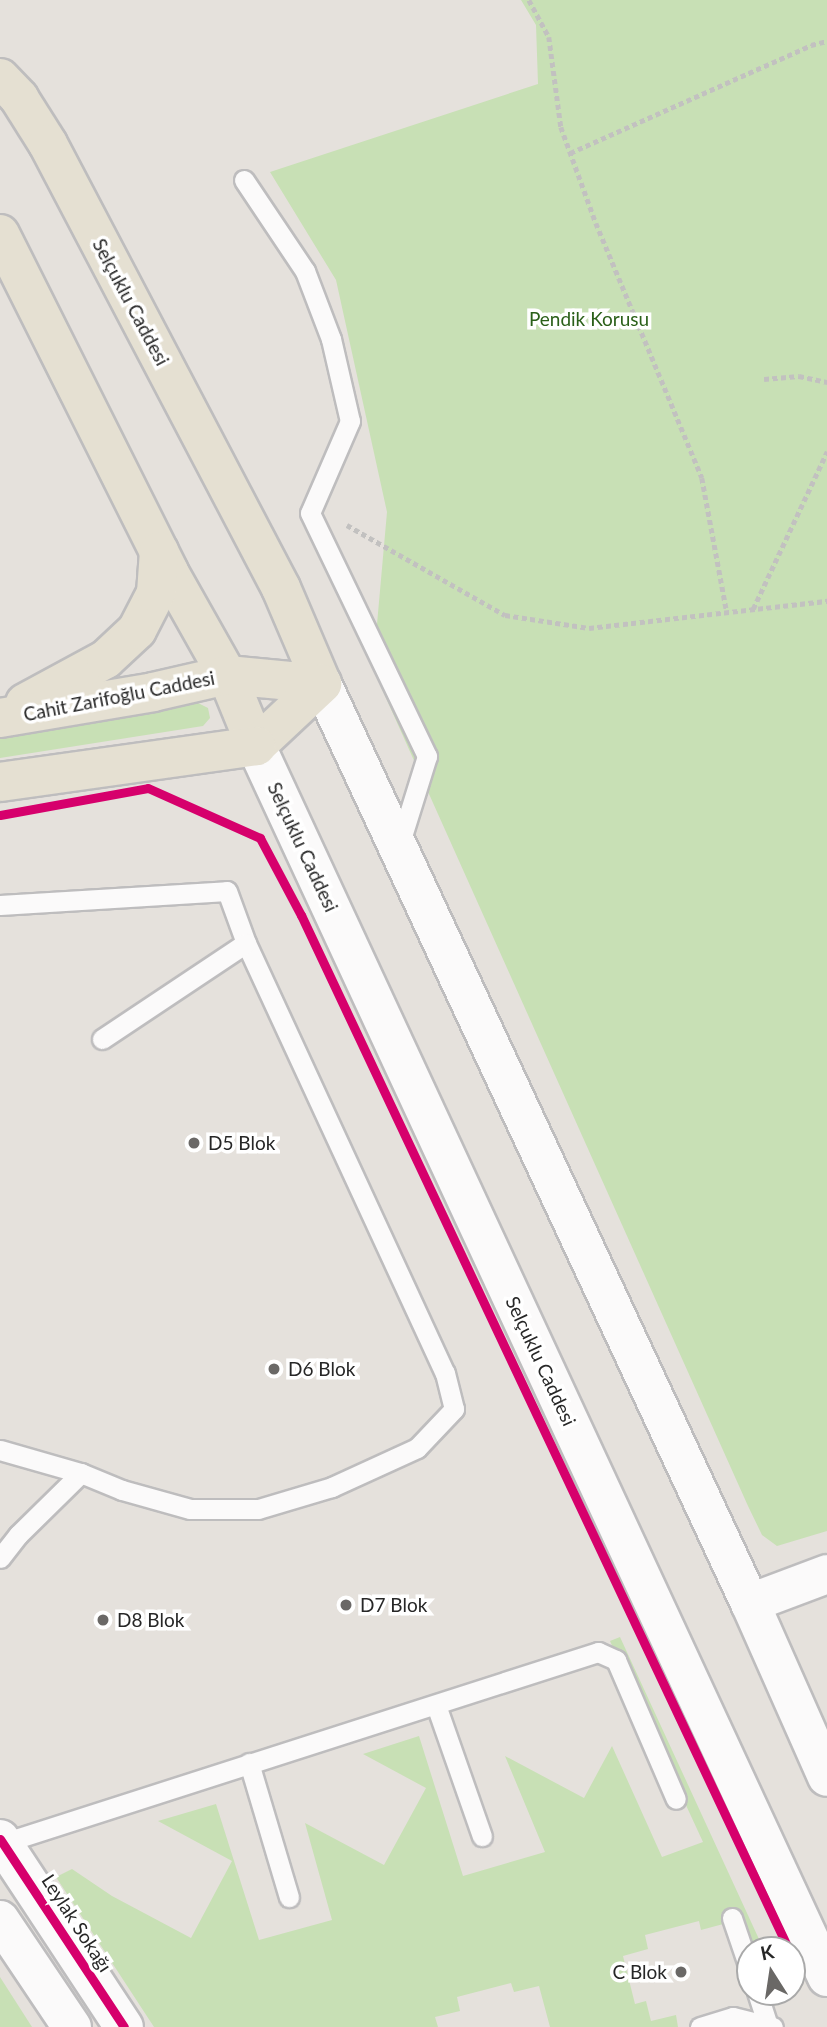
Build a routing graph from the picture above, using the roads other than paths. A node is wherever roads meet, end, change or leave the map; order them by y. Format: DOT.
graph roads {
  1 [pos="0,78"];
  2 [pos="244,180"];
  3 [pos="0,234"];
  4 [pos="159,551"];
  5 [pos="227,676"];
  6 [pos="322,684"];
  7 [pos="0,716"];
  8 [pos="256,746"];
  9 [pos="0,782"];
  10 [pos="398,850"];
  11 [pos="0,905"];
  12 [pos="246,943"];
  13 [pos="102,1039"];
  14 [pos="0,1450"];
  15 [pos="81,1473"];
  16 [pos="0,1558"];
  17 [pos="827,1574"];
  18 [pos="750,1602"];
  19 [pos="436,1705"];
  20 [pos="249,1763"];
  21 [pos="827,1777"];
  22 [pos="676,1799"];
  23 [pos="482,1836"];
  24 [pos="2,1841"];
  25 [pos="289,1896"];
  26 [pos="732,1918"];
  27 [pos="0,1920"];
  28 [pos="738,1936"];
  29 [pos="827,1977"];
  30 [pos="762,2006"];
  31 [pos="770,2026"];
  32 [pos="72,2027"];
  33 [pos="124,2027"];
  34 [pos="700,2027"];
  1 -- 6 [label="main road, Selçuklu Caddesi"];
  2 -- 10 [label="lane"];
  3 -- 4 [label="main road, Selçuklu Caddesi"];
  4 -- 5 [label="main road, Selçuklu Caddesi"];
  4 -- 7 [label="main road"];
  5 -- 6 [label="main road, Cahit Zarifoğlu Caddesi"];
  5 -- 7 [label="main road, Cahit Zarifoğlu Caddesi"];
  5 -- 8 [label="main road, Selçuklu Caddesi"];
  6 -- 8 [label="main road"];
  6 -- 10 [label="main road, Selçuklu Caddesi"];
  8 -- 9 [label="main road"];
  8 -- 29 [label="main road, Selçuklu Caddesi"];
  10 -- 18 [label="main road, Selçuklu Caddesi"];
  11 -- 12 [label="lane"];
  12 -- 13 [label="lane"];
  12 -- 15 [label="lane"];
  14 -- 15 [label="lane"];
  15 -- 16 [label="lane"];
  17 -- 18 [label="main road"];
  18 -- 21 [label="main road, Selçuklu Caddesi"];
  19 -- 20 [label="lane"];
  19 -- 22 [label="lane"];
  19 -- 23 [label="lane"];
  20 -- 24 [label="lane"];
  20 -- 25 [label="lane"];
  24 -- 33 [label="main road, Leylak Sokağı"];
  26 -- 28 [label="lane"];
  27 -- 32 [label="main road"];
  30 -- 31 [label="lane"];
  31 -- 34 [label="lane"];
}
